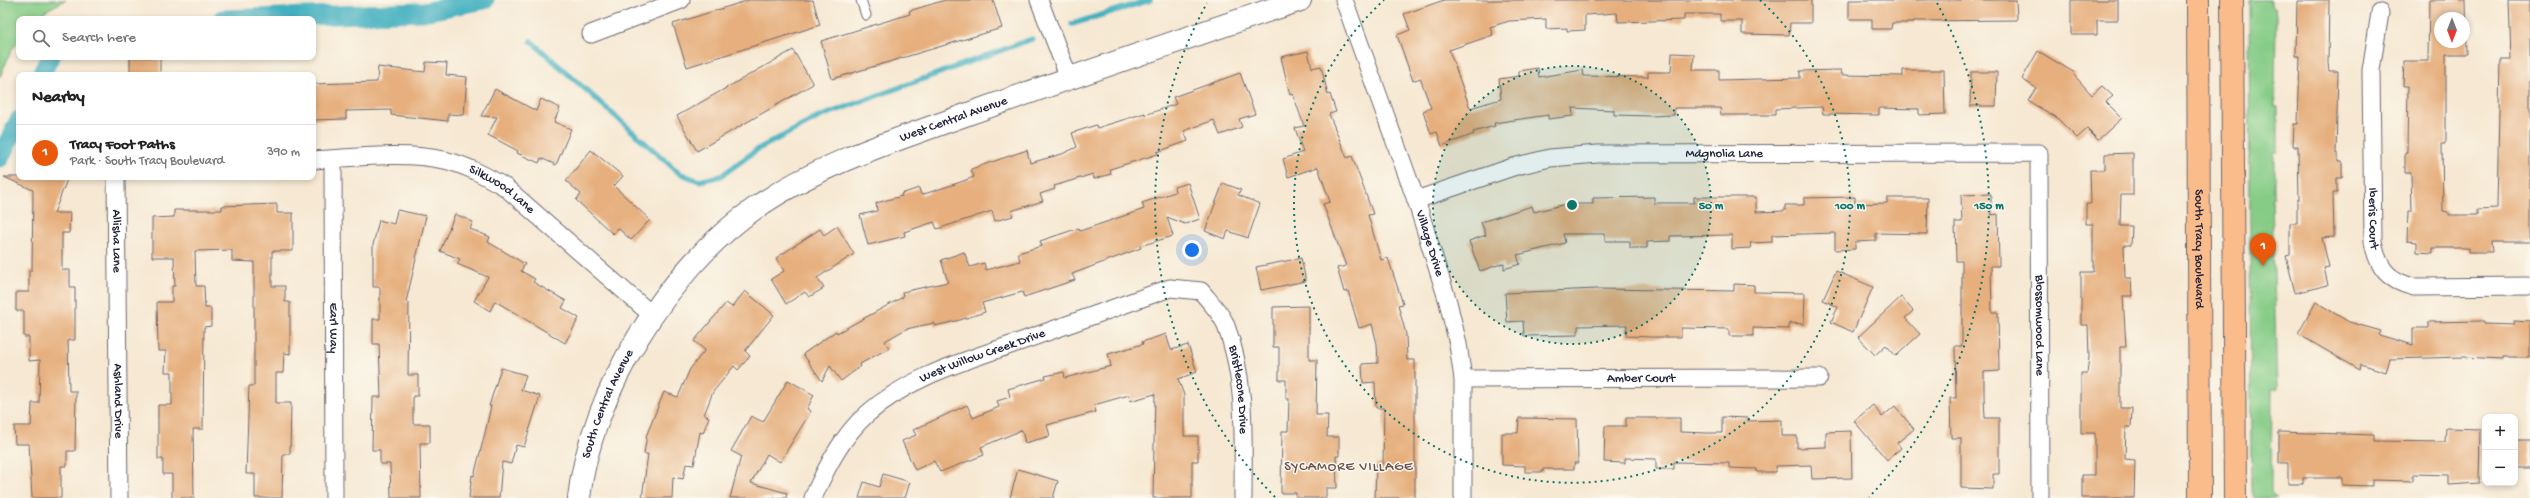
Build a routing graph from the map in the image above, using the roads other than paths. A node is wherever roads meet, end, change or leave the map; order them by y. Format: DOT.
graph roads {
  1 [pos="681,0"];
  2 [pos="861,0"];
  3 [pos="1039,0"];
  4 [pos="1300,0"];
  5 [pos="1344,0"];
  6 [pos="2198,0"];
  7 [pos="2232,0"];
  8 [pos="2380,13"];
  9 [pos="866,15"];
  10 [pos="591,34"];
  11 [pos="1069,78"];
  12 [pos="2039,153"];
  13 [pos="333,159"];
  14 [pos="316,160"];
  15 [pos="116,180"];
  16 [pos="1416,200"];
  17 [pos="2530,286"];
  18 [pos="1201,291"];
  19 [pos="118,305"];
  20 [pos="652,315"];
  21 [pos="1462,378"];
  22 [pos="1819,378"];
  23 [pos="119,498"];
  24 [pos="334,498"];
  25 [pos="579,498"];
  26 [pos="813,498"];
  27 [pos="1243,498"];
  28 [pos="1462,498"];
  29 [pos="2040,498"];
  30 [pos="2200,498"];
  31 [pos="2235,498"];
  1 -- 10 [label="street"];
  2 -- 9 [label="lane"];
  3 -- 11 [label="street"];
  4 -- 11 [label="street, West Central Avenue"];
  5 -- 16 [label="street, Village Drive"];
  6 -- 30 [label="main road, South Tracy Boulevard"];
  7 -- 31 [label="main road"];
  8 -- 17 [label="street, Iberis Court"];
  11 -- 20 [label="street, West Central Avenue"];
  12 -- 16 [label="street, Magnolia Lane"];
  12 -- 29 [label="street, Blossomwood Lane"];
  13 -- 14 [label="street, Silkwood Lane"];
  13 -- 20 [label="street, Silkwood Lane"];
  13 -- 24 [label="street, Earl Way"];
  15 -- 19 [label="street, Allisha Lane"];
  16 -- 21 [label="street, Village Drive"];
  18 -- 26 [label="street, West Willow Creek Drive"];
  18 -- 27 [label="street, Bristlecone Drive"];
  19 -- 23 [label="street, Ashland Drive"];
  20 -- 25 [label="street, South Central Avenue"];
  21 -- 22 [label="street, Amber Court"];
  21 -- 28 [label="street, Village Drive"];
}
